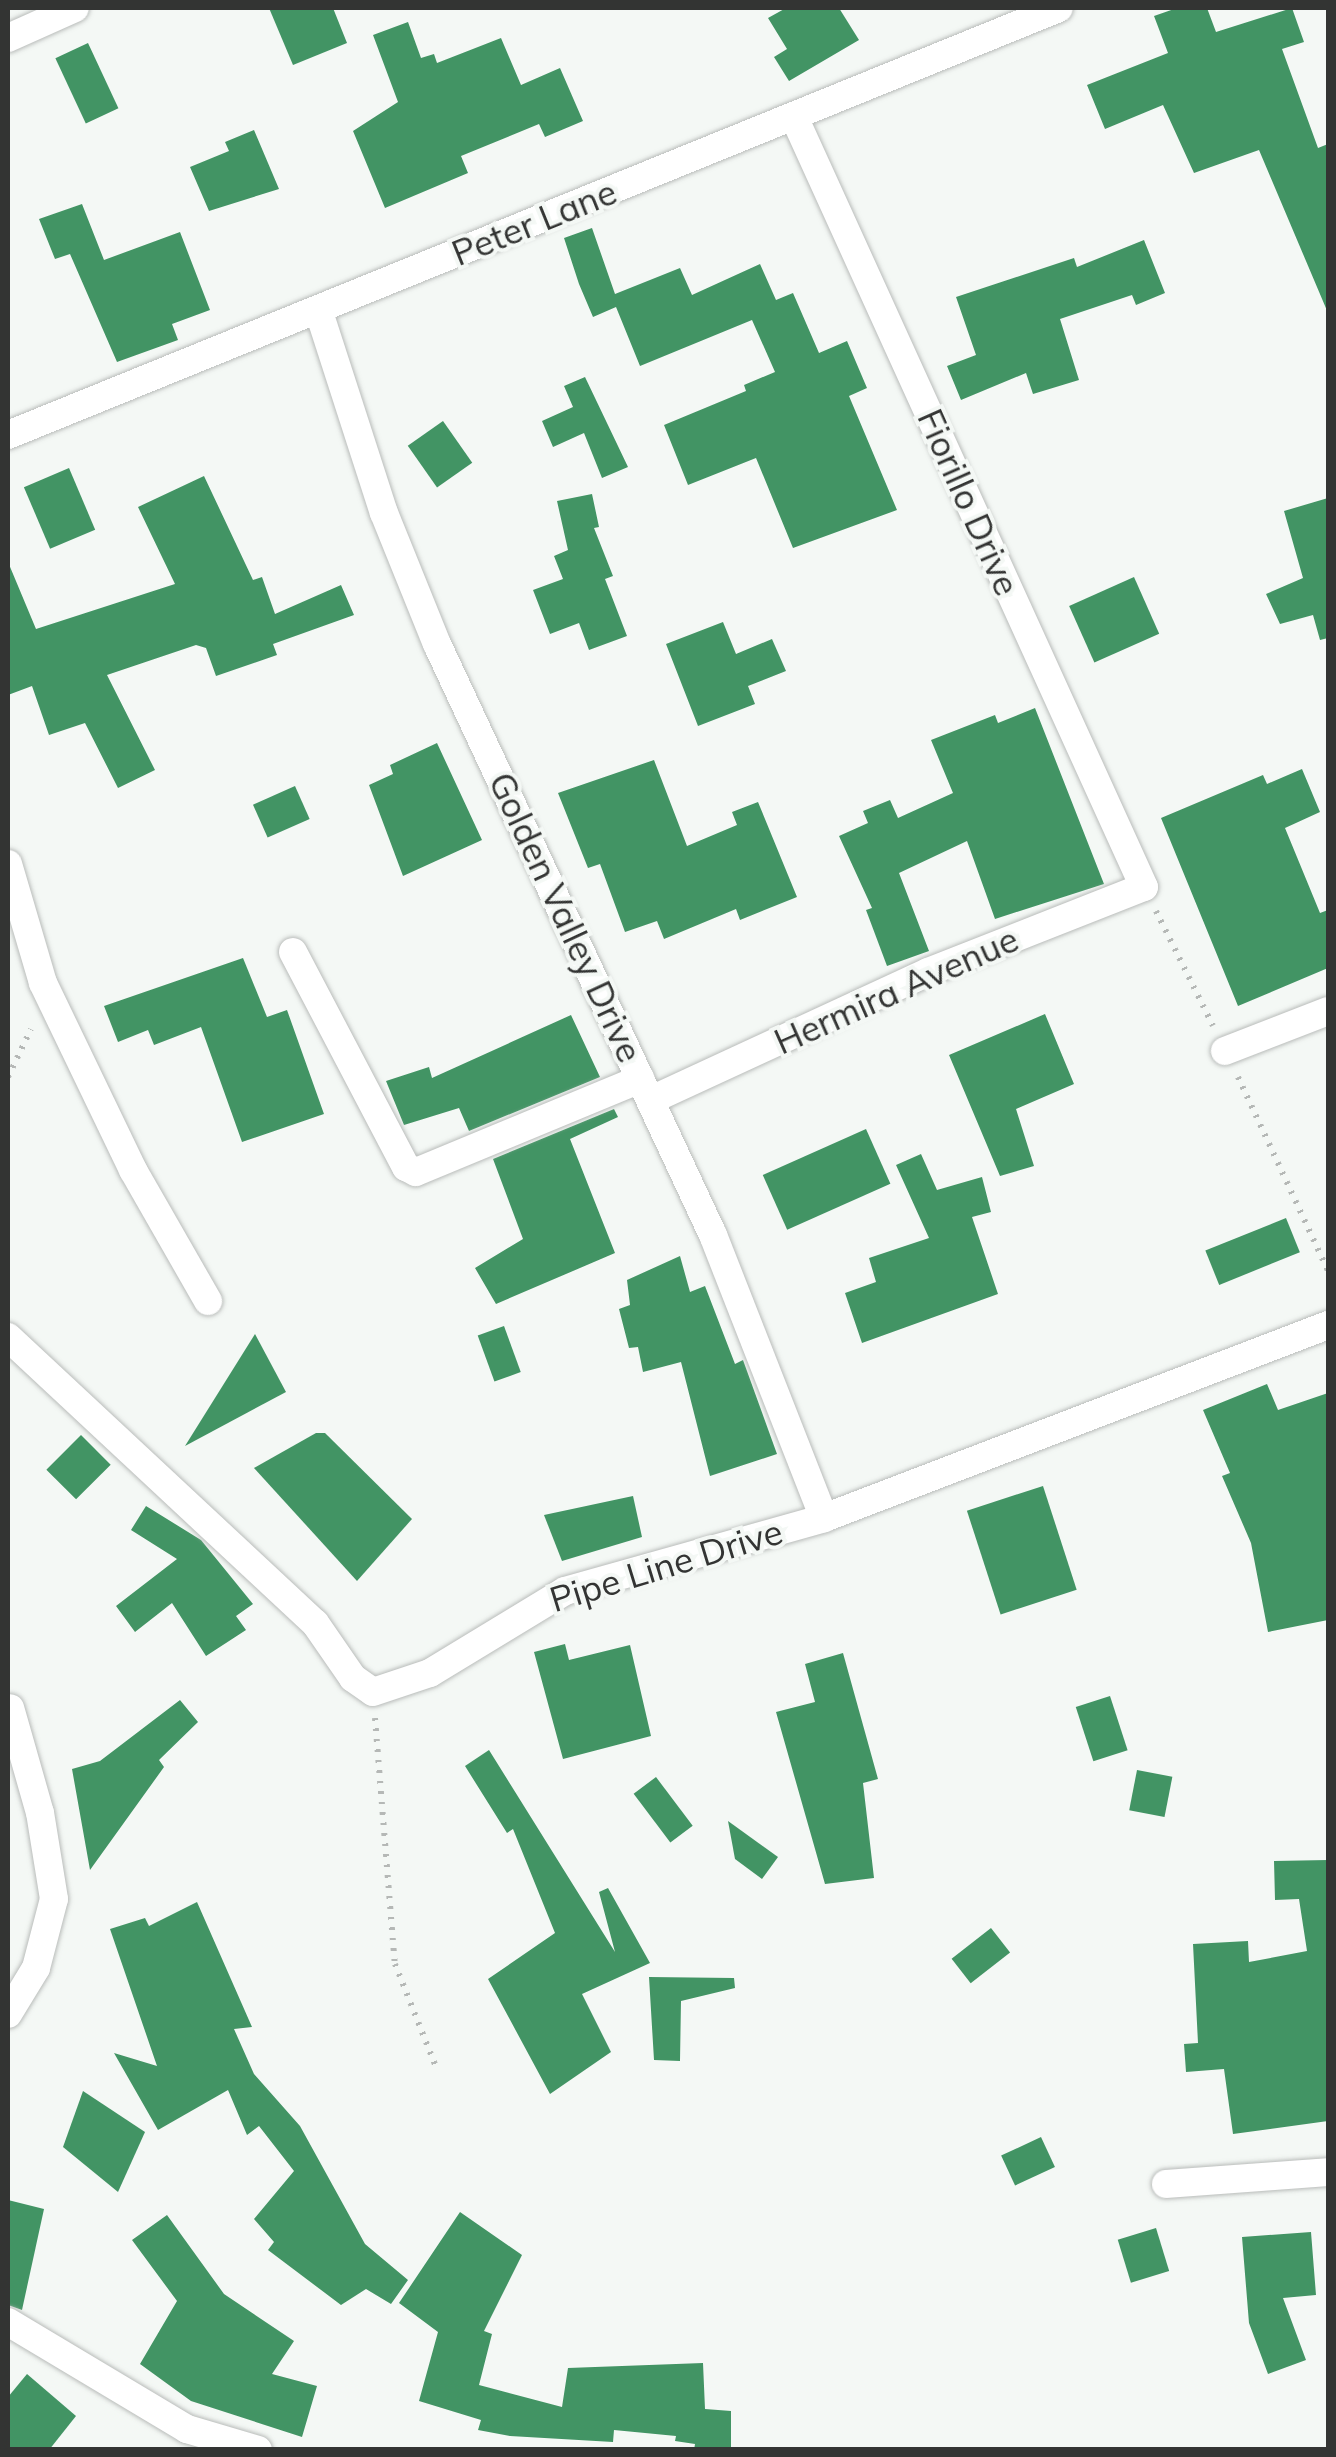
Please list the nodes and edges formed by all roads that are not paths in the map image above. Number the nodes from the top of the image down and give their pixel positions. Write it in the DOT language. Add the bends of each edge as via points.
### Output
graph roads {
  1 [pos="75,8"];
  2 [pos="1059,8"];
  3 [pos="8,38"];
  4 [pos="794,117"];
  5 [pos="320,312"];
  6 [pos="8,435"];
  7 [pos="8,864"];
  8 [pos="1144,886"];
  9 [pos="293,952"];
  10 [pos="1328,1011"];
  11 [pos="1225,1051"];
  12 [pos="646,1090"];
  13 [pos="208,1301"];
  14 [pos="1328,1325"];
  15 [pos="8,1337"];
  16 [pos="824,1518"];
  17 [pos="10,1708"];
  18 [pos="8,2014"];
  19 [pos="1328,2172"];
  20 [pos="1166,2184"];
  21 [pos="8,2322"];
  22 [pos="258,2450"];
  1 -- 3 [label="street"];
  2 -- 4 [label="street, Peter Lane"];
  4 -- 5 [label="street, Peter Lane"];
  4 -- 8 [label="street, Fiorillo Drive"];
  5 -- 6 [label="street, Peter Lane"];
  5 -- 12 [label="street, Golden Valley Drive" via="384,512 437,644"];
  7 -- 13 [label="street" via="43,983 134,1170"];
  8 -- 12 [label="street, Hermira Avenue"];
  9 -- 12 [label="street, Hermira Avenue" via="406,1167 416,1172"];
  10 -- 11 [label="street"];
  12 -- 16 [label="street, Golden Valley Drive" via="713,1235"];
  14 -- 16 [label="street, Pipe Line Drive"];
  15 -- 16 [label="street, Pipe Line Drive" via="315,1622 353,1678 373,1692 430,1673 565,1591"];
  17 -- 18 [label="street" via="40,1813 54,1899 36,1968"];
  19 -- 20 [label="street"];
  21 -- 22 [label="street" via="187,2429"];
}
